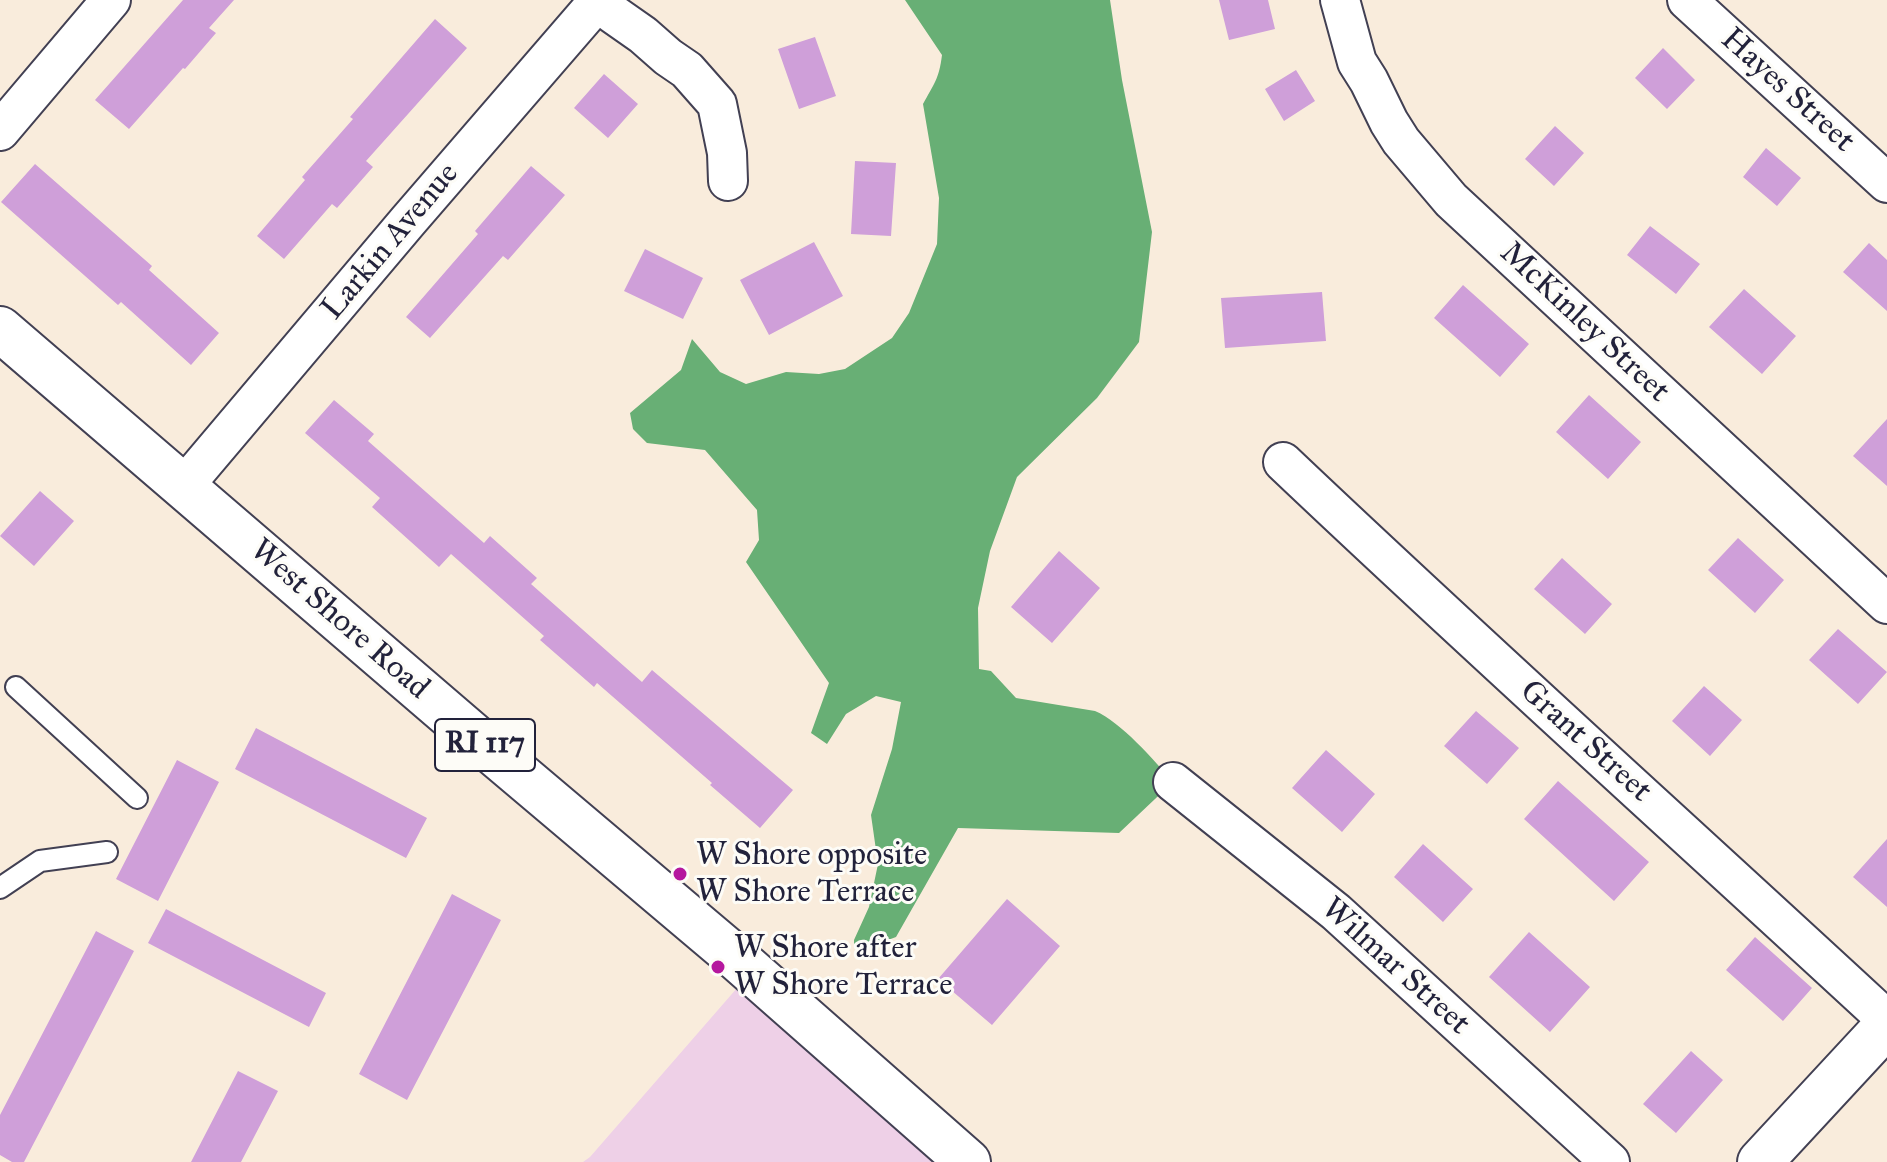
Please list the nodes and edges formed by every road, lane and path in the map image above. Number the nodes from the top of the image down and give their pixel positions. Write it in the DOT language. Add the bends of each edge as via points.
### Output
graph roads {
  1 [pos="111,0"];
  2 [pos="599,0"];
  3 [pos="1340,0"];
  4 [pos="1687,0"];
  5 [pos="0,131"];
  6 [pos="728,181"];
  7 [pos="1887,183"];
  8 [pos="0,329"];
  9 [pos="1283,462"];
  10 [pos="184,486"];
  11 [pos="1887,604"];
  12 [pos="16,687"];
  13 [pos="1173,782"];
  14 [pos="137,798"];
  15 [pos="107,852"];
  16 [pos="0,888"];
  17 [pos="1887,1023"];
  18 [pos="968,1162"];
  19 [pos="1610,1162"];
  20 [pos="1760,1162"];
  1 -- 5 [label="street"];
  2 -- 6 [label="street" via="687,70 717,104"];
  2 -- 10 [label="street, Larkin Avenue"];
  3 -- 11 [label="street, McKinley Street" via="1357,62 1389,122 1451,200"];
  4 -- 7 [label="street, Hayes Street"];
  8 -- 10 [label="main road, West Shore Road / RI 117"];
  9 -- 17 [label="street, Grant Street"];
  10 -- 18 [label="main road, West Shore Road / RI 117"];
  12 -- 14 [label="lane"];
  13 -- 19 [label="street, Wilmar Street" via="1336,912"];
  15 -- 16 [label="lane" via="40,861"];
  17 -- 20 [label="main road"];
}
